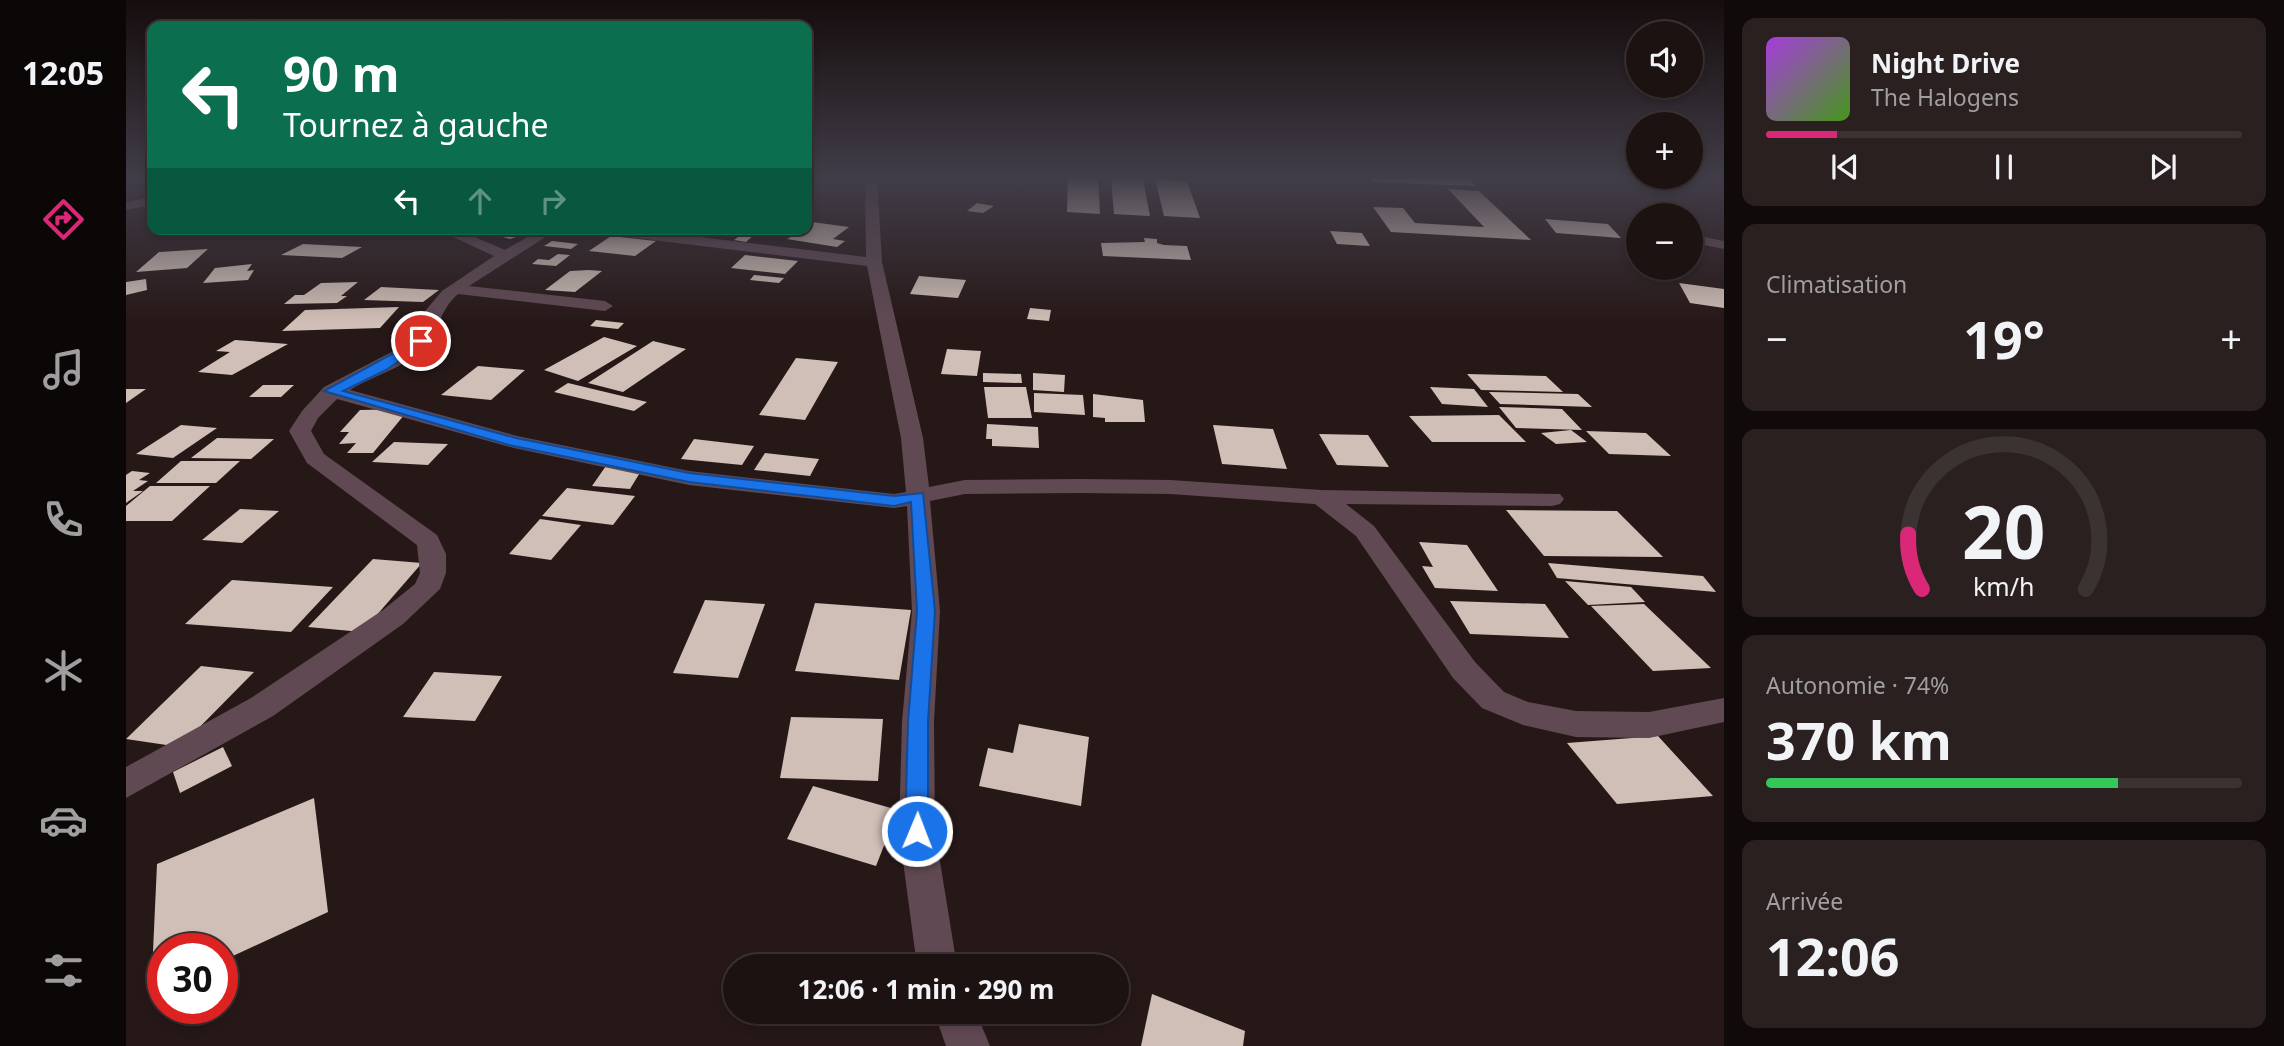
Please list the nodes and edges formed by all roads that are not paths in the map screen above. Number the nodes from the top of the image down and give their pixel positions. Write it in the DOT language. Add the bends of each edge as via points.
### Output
graph roads {
  1 [pos="873,226"];
  2 [pos="457,235"];
  3 [pos="541,235"];
  4 [pos="646,235"];
  5 [pos="1703,241"];
  6 [pos="1724,245"];
  7 [pos="507,256"];
  8 [pos="874,262"];
  9 [pos="455,289"];
  10 [pos="605,306"];
  11 [pos="331,391"];
  12 [pos="918,496"];
  13 [pos="1321,497"];
  14 [pos="1552,499"];
  15 [pos="1724,710"];
  16 [pos="126,784"];
  17 [pos="935,954"];
  18 [pos="960,1024"];
  19 [pos="968,1046"];
  1 -- 8 [label="street"];
  2 -- 7 [label="street"];
  3 -- 7 [label="street"];
  4 -- 8 [label="street"];
  5 -- 6 [label="street"];
  7 -- 9 [label="street"];
  8 -- 12 [label="street" via="912,438"];
  9 -- 10 [label="street"];
  9 -- 11 [label="street" via="438,305 415,347"];
  11 -- 12 [label="street" via="514,442 689,478 894,501"];
  11 -- 16 [label="street" via="309,412 300,431 315,457 428,541 433,573 427,589 262,707"];
  12 -- 13 [label="street" via="965,487 1079,486"];
  12 -- 17 [label="street" via="926,611 917,831"];
  13 -- 14 [label="street"];
  13 -- 15 [label="street" via="1365,531 1464,670 1493,700 1523,713 1576,724 1648,725"];
  18 -- 19 [label="street"];
}
